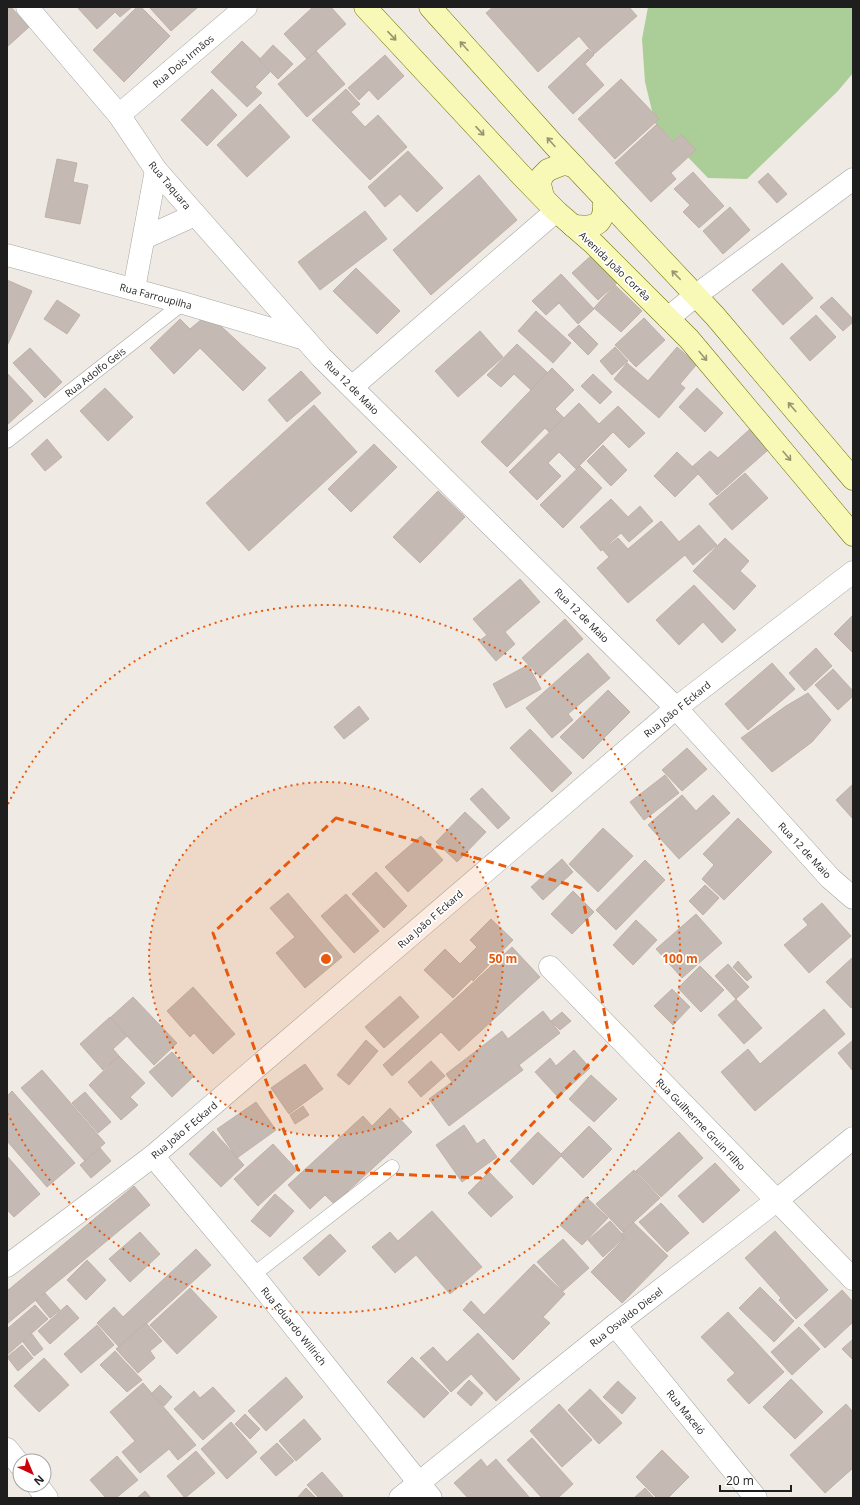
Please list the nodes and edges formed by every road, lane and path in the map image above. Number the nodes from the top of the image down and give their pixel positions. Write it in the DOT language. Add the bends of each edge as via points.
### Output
graph roads {
  1 [pos="27,7"];
  2 [pos="246,7"];
  3 [pos="365,7"];
  4 [pos="430,7"];
  5 [pos="119,115"];
  6 [pos="574,166"];
  7 [pos="156,170"];
  8 [pos="853,179"];
  9 [pos="604,199"];
  10 [pos="550,204"];
  11 [pos="195,215"];
  12 [pos="574,226"];
  13 [pos="144,238"];
  14 [pos="7,255"];
  15 [pos="134,289"];
  16 [pos="695,296"];
  17 [pos="183,303"];
  18 [pos="668,318"];
  19 [pos="305,339"];
  20 [pos="352,388"];
  21 [pos="7,441"];
  22 [pos="853,480"];
  23 [pos="853,535"];
  24 [pos="853,572"];
  25 [pos="676,708"];
  26 [pos="853,898"];
  27 [pos="550,967"];
  28 [pos="853,1138"];
  29 [pos="153,1156"];
  30 [pos="392,1167"];
  31 [pos="776,1201"];
  32 [pos="7,1266"];
  33 [pos="253,1275"];
  34 [pos="853,1279"];
  35 [pos="615,1326"];
  36 [pos="425,1490"];
  37 [pos="400,1498"];
  38 [pos="756,1498"];
  1 -- 5 [label="street, Rua Taquara"];
  2 -- 5 [label="street, Rua Dois Irmãos"];
  3 -- 10 [label="main road, Avenida João Corrêa, one-way"];
  6 -- 4 [label="main road, one-way"];
  5 -- 7 [label="street, Rua Taquara"];
  6 -- 9 [label="main road"];
  6 -- 10 [label="main road" via="563,164 548,170 542,176 540,184"];
  7 -- 11 [label="street, Rua Taquara"];
  7 -- 13 [label="street"];
  8 -- 16 [label="street"];
  9 -- 12 [label="main road" via="602,219 589,227"];
  16 -- 9 [label="main road, one-way"];
  10 -- 12 [label="main road, Avenida João Corrêa"];
  10 -- 20 [label="street"];
  11 -- 13 [label="street"];
  11 -- 19 [label="street, Rua Taquara"];
  12 -- 18 [label="main road, Avenida João Corrêa"];
  13 -- 15 [label="street"];
  14 -- 15 [label="street, Rua Farroupilha"];
  15 -- 17 [label="street, Rua Farroupilha"];
  16 -- 18 [label="street"];
  22 -- 16 [label="main road, one-way" via="715,316"];
  17 -- 19 [label="street, Rua Farroupilha"];
  17 -- 21 [label="lane, Rua Adolfo Geis"];
  18 -- 23 [label="main road, Avenida João Corrêa, one-way" via="689,339"];
  19 -- 20 [label="street, Rua 12 de Maio"];
  20 -- 25 [label="street, Rua 12 de Maio"];
  24 -- 25 [label="street, Rua João F Eckard"];
  25 -- 26 [label="street, Rua 12 de Maio" via="830,878"];
  25 -- 29 [label="street, Rua João F Eckard"];
  27 -- 31 [label="street, Rua Guilherme Gruin Filho"];
  28 -- 31 [label="street, Rua Osvaldo Diesel"];
  29 -- 32 [label="street, Rua João F Eckard"];
  29 -- 33 [label="street, Rua Eduardo Willrich"];
  30 -- 33 [label="lane"];
  31 -- 34 [label="street, Rua Guilherme Gruin Filho"];
  31 -- 35 [label="street, Rua Osvaldo Diesel"];
  33 -- 36 [label="street, Rua Eduardo Willrich"];
  35 -- 36 [label="street, Rua Osvaldo Diesel"];
  35 -- 38 [label="street, Rua Maceió"];
  36 -- 37 [label="street, Rua Osvaldo Diesel"];
}
